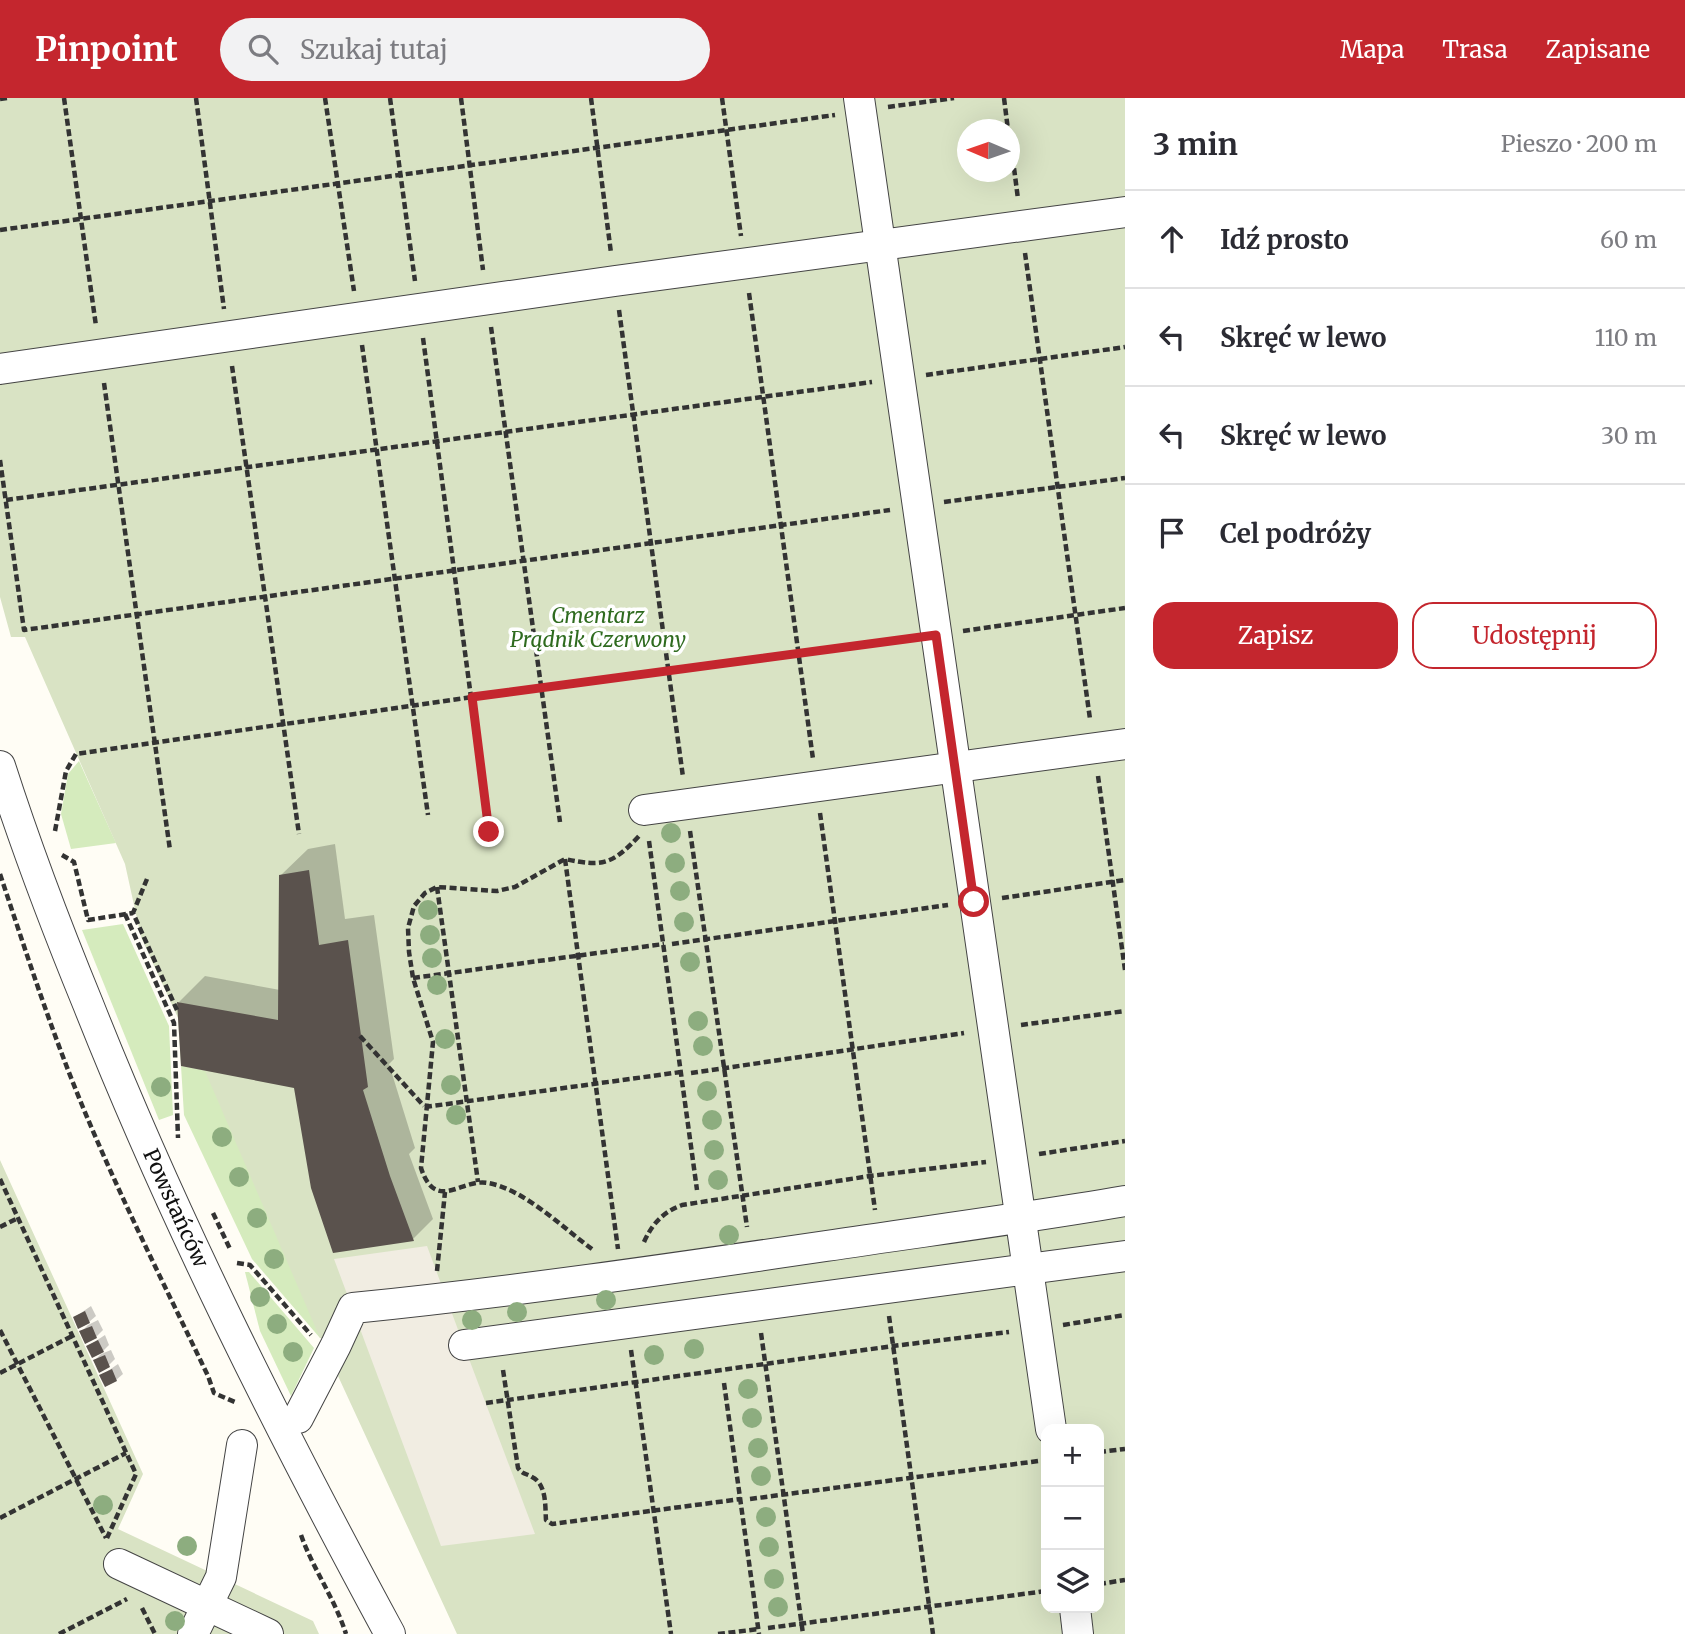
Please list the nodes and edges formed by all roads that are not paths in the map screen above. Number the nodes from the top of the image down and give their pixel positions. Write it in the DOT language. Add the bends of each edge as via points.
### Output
graph roads {
  1 [pos="860,105"];
  2 [pos="1125,212"];
  3 [pos="880,244"];
  4 [pos="0,369"];
  5 [pos="1125,744"];
  6 [pos="0,766"];
  7 [pos="954,768"];
  8 [pos="644,810"];
  9 [pos="8,814"];
  10 [pos="1125,1201"];
  11 [pos="1019,1219"];
  12 [pos="1125,1256"];
  13 [pos="1026,1270"];
  14 [pos="464,1345"];
  15 [pos="298,1418"];
  16 [pos="1050,1424"];
  17 [pos="242,1446"];
  18 [pos="113,1551"];
  19 [pos="207,1605"];
  20 [pos="1076,1613"];
  21 [pos="193,1634"];
  22 [pos="268,1634"];
  23 [pos="390,1634"];
  24 [pos="1079,1634"];
  1 -- 3 [label="street"];
  2 -- 3 [label="street"];
  3 -- 4 [label="street"];
  3 -- 7 [label="street"];
  5 -- 7 [label="street"];
  6 -- 9 [label="street, Powstańców"];
  7 -- 8 [label="street"];
  7 -- 11 [label="street"];
  9 -- 23 [label="street, Powstańców" via="133,1118 245,1356"];
  10 -- 11 [label="street"];
  11 -- 13 [label="street"];
  11 -- 15 [label="street" via="353,1308"];
  12 -- 13 [label="street"];
  13 -- 14 [label="street"];
  13 -- 16 [label="street"];
  17 -- 19 [label="street" via="221,1577"];
  18 -- 19 [label="street" via="148,1589"];
  19 -- 21 [label="street"];
  19 -- 22 [label="street"];
  20 -- 24 [label="street"];
}
